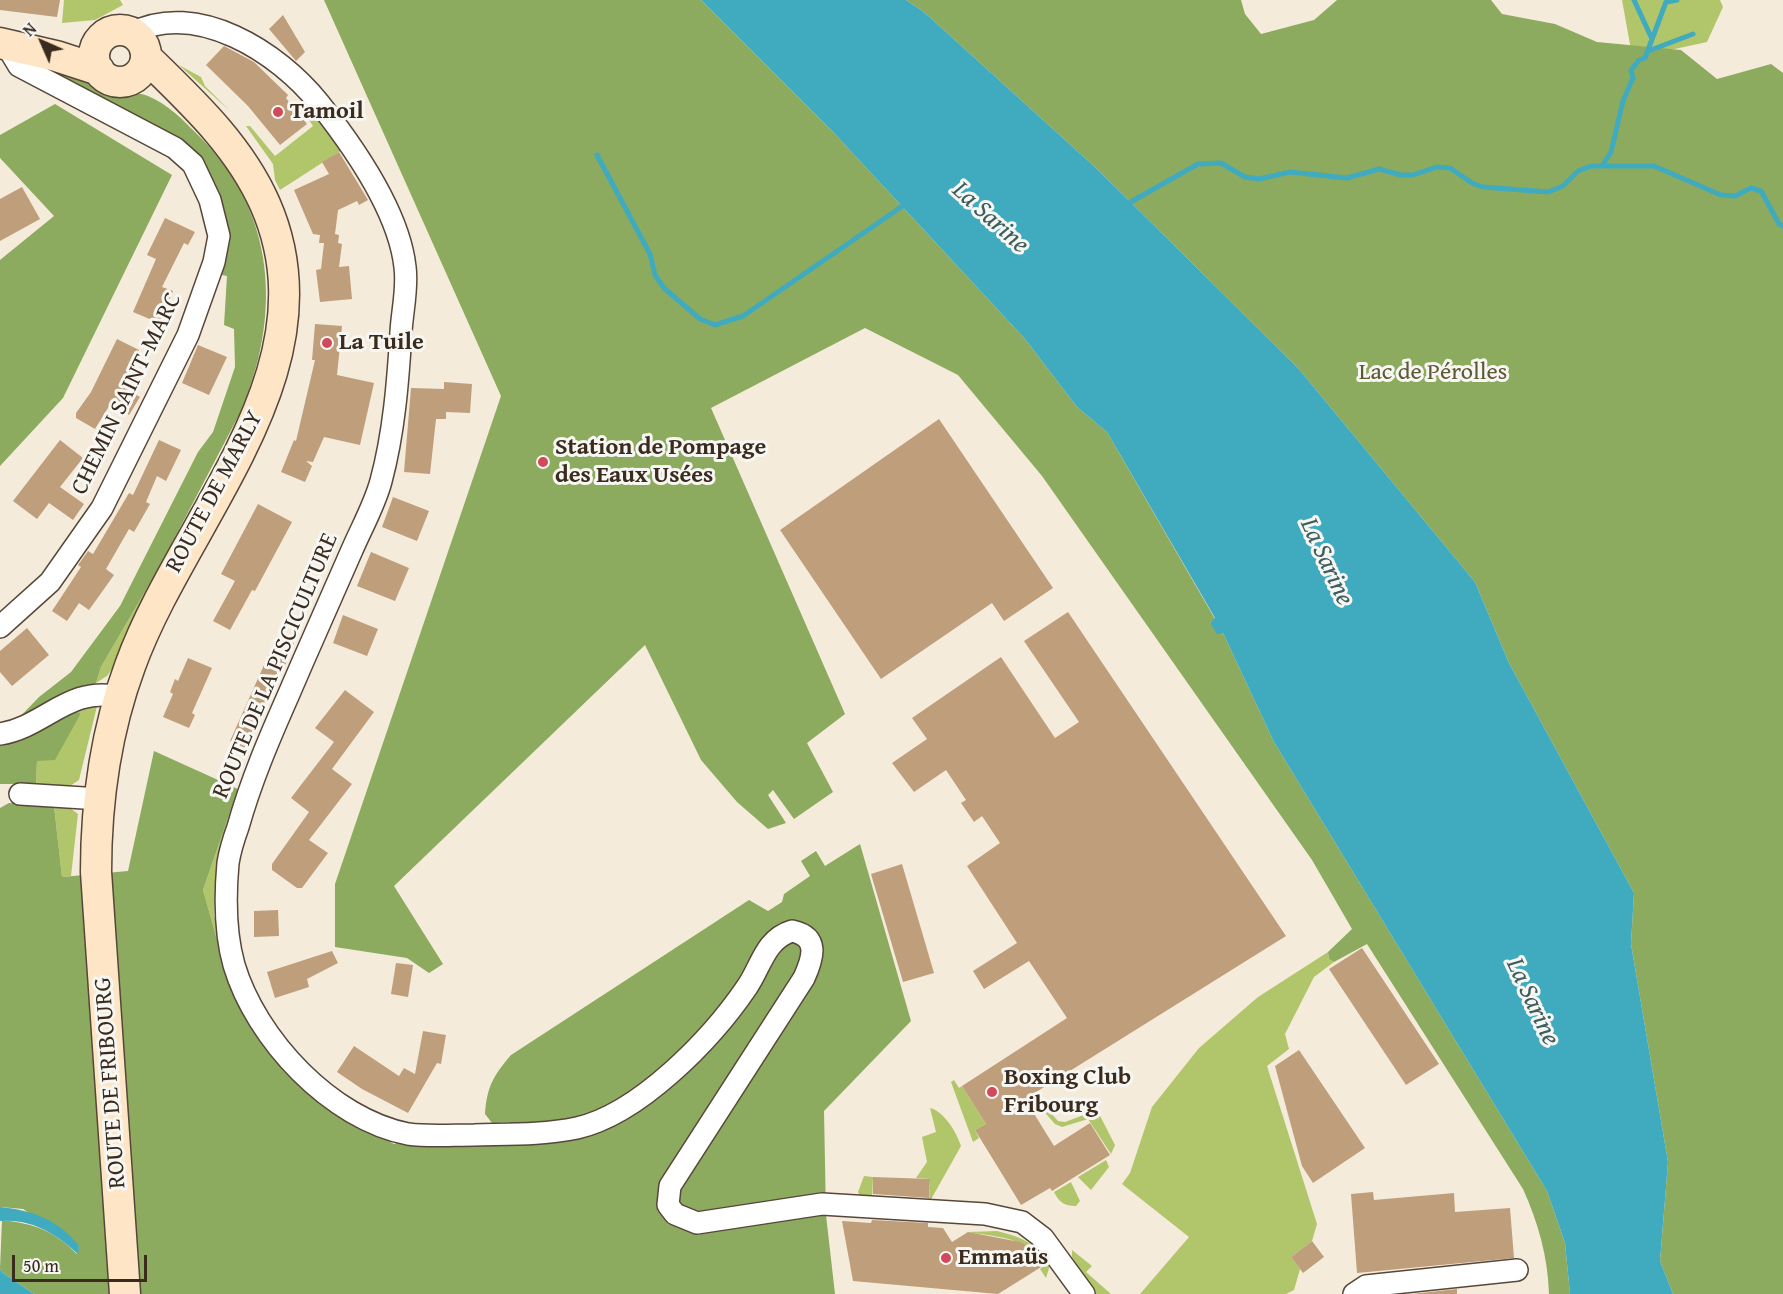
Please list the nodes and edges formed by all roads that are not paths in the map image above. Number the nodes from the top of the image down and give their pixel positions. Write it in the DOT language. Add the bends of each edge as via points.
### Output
graph roads {
  1 [pos="102,38"];
  2 [pos="2,43"];
  3 [pos="136,57"];
  4 [pos="99,70"];
  5 [pos="0,627"];
  6 [pos="120,697"];
  7 [pos="0,734"];
  8 [pos="20,794"];
  9 [pos="100,799"];
  10 [pos="96,872"];
  11 [pos="1517,1270"];
  12 [pos="125,1294"];
  13 [pos="1084,1294"];
  14 [pos="1354,1294"];
  1 -- 2 [label="main road"];
  1 -- 3 [label="main road" via="119,30"];
  1 -- 4 [label="main road" via="95,50"];
  2 -- 4 [label="main road, ROUTE DE MARLY"];
  2 -- 5 [label="street, CHEMIN SAINT-MARC" via="19,66 181,153 193,164 210,200 219,236 188,335 102,508 50,582"];
  3 -- 4 [label="main road, ROUTE DE MARLY" via="116,82"];
  3 -- 6 [label="main road, ROUTE DE MARLY" via="170,96 210,123 242,161 275,231 284,283 280,343 255,422 163,592"];
  3 -- 13 [label="street, ROUTE DE LA PISCICULTURE" via="150,20 167,15 189,14 230,23 264,45 343,133 389,214 406,269 398,378 381,485 252,777 228,859 226,916 233,961 247,1000 276,1045 302,1074 342,1106 379,1125 411,1134 537,1133 575,1128 607,1119 659,1082 715,1027 748,985 774,940 792,931 802,933 812,948 812,961 670,1186 668,1205 675,1214 697,1224 822,1204 986,1214 1022,1222 1042,1238"];
  6 -- 7 [label="street" via="94,693"];
  6 -- 9 [label="main road, ROUTE DE MARLY"];
  8 -- 9 [label="street"];
  9 -- 10 [label="main road, ROUTE DE MARLY"];
  10 -- 12 [label="main road, ROUTE DE FRIBOURG"];
  11 -- 14 [label="street" via="1366,1286"];
}
